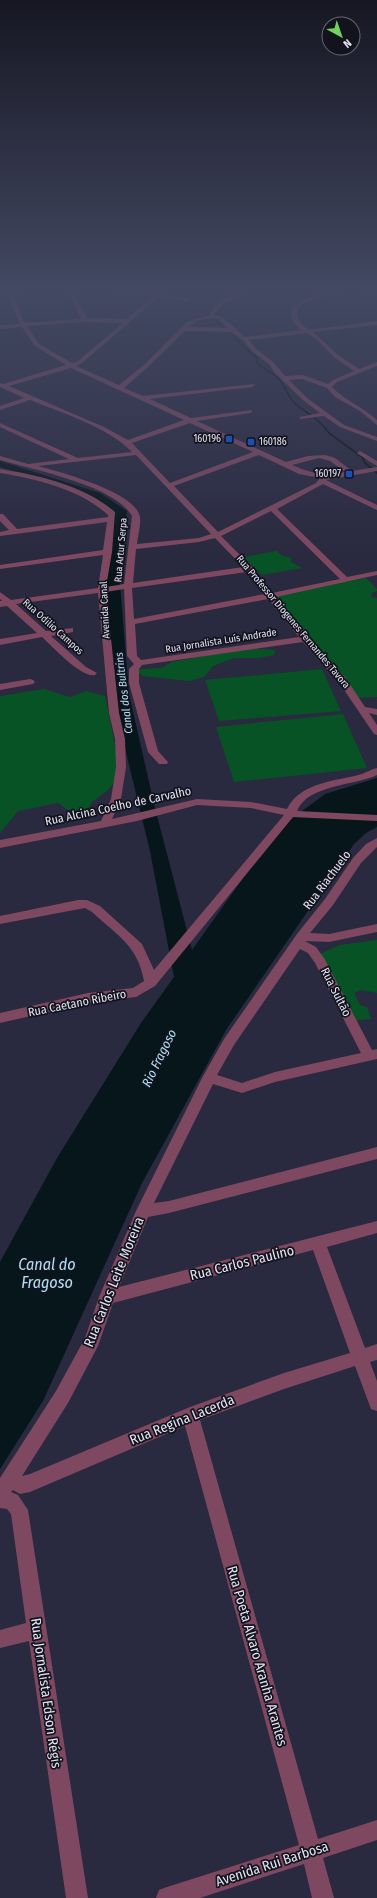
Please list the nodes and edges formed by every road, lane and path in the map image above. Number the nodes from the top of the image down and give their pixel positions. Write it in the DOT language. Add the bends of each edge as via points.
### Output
graph roads {
  1 [pos="284,378"];
  2 [pos="27,379"];
  3 [pos="99,379"];
  4 [pos="130,379"];
  5 [pos="307,379"];
  6 [pos="341,379"];
  7 [pos="252,385"];
  8 [pos="1,386"];
  9 [pos="329,387"];
  10 [pos="120,388"];
  11 [pos="30,398"];
  12 [pos="143,398"];
  13 [pos="0,408"];
  14 [pos="250,411"];
  15 [pos="324,414"];
  16 [pos="302,418"];
  17 [pos="191,420"];
  18 [pos="375,420"];
  19 [pos="0,425"];
  20 [pos="377,439"];
  21 [pos="127,442"];
  22 [pos="260,452"];
  23 [pos="360,452"];
  24 [pos="139,453"];
  25 [pos="0,458"];
  26 [pos="78,460"];
  27 [pos="287,464"];
  28 [pos="377,464"];
  29 [pos="24,465"];
  30 [pos="377,469"];
  31 [pos="0,471"];
  32 [pos="351,473"];
  33 [pos="323,479"];
  34 [pos="170,485"];
  35 [pos="272,508"];
  36 [pos="377,508"];
  37 [pos="0,516"];
  38 [pos="111,519"];
  39 [pos="15,532"];
  40 [pos="0,534"];
  41 [pos="217,535"];
  42 [pos="132,547"];
  43 [pos="108,552"];
  44 [pos="0,567"];
  45 [pos="249,569"];
  46 [pos="377,573"];
  47 [pos="346,580"];
  48 [pos="125,587"];
  49 [pos="104,589"];
  50 [pos="0,594"];
  51 [pos="270,596"];
  52 [pos="4,603"];
  53 [pos="130,622"];
  54 [pos="70,630"];
  55 [pos="45,635"];
  56 [pos="305,639"];
  57 [pos="0,642"];
  58 [pos="139,663"];
  59 [pos="92,673"];
  60 [pos="30,682"];
  61 [pos="0,687"];
  62 [pos="363,709"];
  63 [pos="377,712"];
  64 [pos="377,732"];
  65 [pos="163,762"];
  66 [pos="375,774"];
  67 [pos="293,814"];
  68 [pos="377,818"];
  69 [pos="105,824"];
  70 [pos="377,842"];
  71 [pos="0,844"];
  72 [pos="0,920"];
  73 [pos="377,928"];
  74 [pos="299,940"];
  75 [pos="151,983"];
  76 [pos="0,1018"];
  77 [pos="373,1055"];
  78 [pos="209,1078"];
  79 [pos="377,1153"];
  80 [pos="143,1211"];
  81 [pos="377,1227"];
  82 [pos="318,1243"];
  83 [pos="108,1297"];
  84 [pos="377,1352"];
  85 [pos="360,1357"];
  86 [pos="377,1403"];
  87 [pos="190,1415"];
  88 [pos="10,1478"];
  89 [pos="0,1494"];
  90 [pos="0,1499"];
  91 [pos="36,1630"];
  92 [pos="0,1639"];
  93 [pos="377,1830"];
  94 [pos="311,1851"];
  95 [pos="76,1898"];
  96 [pos="167,1898"];
  97 [pos="323,1898"];
  1 -- 15 [label="street"];
  2 -- 8 [label="street"];
  3 -- 10 [label="street"];
  4 -- 10 [label="street"];
  5 -- 9 [label="street"];
  6 -- 9 [label="street"];
  7 -- 12 [label="street"];
  8 -- 11 [label="street, Rua Professor Diogenes Fernandes Tavora"];
  9 -- 18 [label="street" via="337,396"];
  10 -- 12 [label="street"];
  11 -- 13 [label="street"];
  11 -- 21 [label="street, Rua Professor Diogenes Fernandes Tavora" via="102,428"];
  12 -- 17 [label="street"];
  14 -- 17 [label="street"];
  15 -- 16 [label="street"];
  15 -- 20 [label="street" via="342,426"];
  17 -- 21 [label="street"];
  17 -- 22 [label="street"];
  19 -- 26 [label="street"];
  21 -- 24 [label="street, Rua Professor Diogenes Fernandes Tavora"];
  22 -- 27 [label="street"];
  22 -- 34 [label="street"];
  23 -- 28 [label="street"];
  24 -- 26 [label="street"];
  24 -- 34 [label="street, Rua Professor Diogenes Fernandes Tavora"];
  25 -- 29 [label="street, Rua Artur Serpa"];
  26 -- 29 [label="street"];
  27 -- 32 [label="street" via="303,459 325,457 331,458"];
  27 -- 33 [label="street"];
  29 -- 42 [label="street, Rua Artur Serpa" via="100,488 126,502 136,514"];
  30 -- 32 [label="street"];
  31 -- 38 [label="street" via="90,498 111,512"];
  32 -- 33 [label="street"];
  33 -- 35 [label="street" via="313,488"];
  33 -- 36 [label="street"];
  34 -- 41 [label="street, Rua Professor Diogenes Fernandes Tavora"];
  35 -- 41 [label="street"];
  35 -- 47 [label="street"];
  37 -- 39 [label="street"];
  38 -- 39 [label="street"];
  38 -- 43 [label="street, Avenida Canal"];
  39 -- 40 [label="street"];
  41 -- 42 [label="street" via="199,540"];
  41 -- 45 [label="street, Rua Professor Diogenes Fernandes Tavora"];
  42 -- 48 [label="street, Rua Artur Serpa"];
  43 -- 44 [label="street"];
  43 -- 49 [label="street, Avenida Canal"];
  45 -- 48 [label="street"];
  45 -- 51 [label="street, Rua Professor Diogenes Fernandes Tavora"];
  46 -- 47 [label="street"];
  47 -- 51 [label="street"];
  48 -- 49 [label="street"];
  48 -- 53 [label="street, Rua Artur Serpa"];
  49 -- 52 [label="street"];
  49 -- 69 [label="street, Avenida Canal" via="112,701 121,753 119,790"];
  50 -- 52 [label="street, Rua Odílio Campos"];
  51 -- 53 [label="street"];
  51 -- 56 [label="street, Rua Professor Diogenes Fernandes Tavora"];
  52 -- 55 [label="street, Rua Odílio Campos"];
  53 -- 58 [label="street, Rua Artur Serpa" via="132,656"];
  54 -- 55 [label="street"];
  55 -- 57 [label="street"];
  55 -- 59 [label="street, Rua Odílio Campos" via="83,669"];
  56 -- 58 [label="street, Rua Jornalista Luís Andrade"];
  56 -- 62 [label="street, Rua Professor Diogenes Fernandes Tavora" via="342,679"];
  58 -- 65 [label="street" via="134,669 134,683 154,752"];
  60 -- 61 [label="street"];
  62 -- 63 [label="street"];
  62 -- 64 [label="street, Rua Professor Diogenes Fernandes Tavora"];
  66 -- 67 [label="street" via="346,780 312,792 291,808"];
  67 -- 68 [label="street, Rua Alcina Coelho de Carvalho"];
  67 -- 69 [label="street, Rua Alcina Coelho de Carvalho" via="251,805 197,802"];
  67 -- 75 [label="street"];
  69 -- 71 [label="street, Rua Alcina Coelho de Carvalho"];
  70 -- 74 [label="street, Rua Riachuelo" via="366,851"];
  72 -- 75 [label="street" via="78,904 91,906 138,947"];
  73 -- 74 [label="street" via="330,938"];
  74 -- 77 [label="street, Rua Sultão" via="312,950 320,961"];
  74 -- 78 [label="street, Rua Riachuelo" via="229,1042"];
  75 -- 76 [label="street, Rua Caetano Ribeiro" via="136,992 88,998"];
  77 -- 78 [label="street" via="275,1077 242,1088"];
  78 -- 80 [label="street, Rua Riachuelo"];
  79 -- 80 [label="street, Rua Carlos Leite Moreira" via="169,1208"];
  80 -- 83 [label="street, Rua Carlos Leite Moreira"];
  81 -- 82 [label="street, Rua Carlos Paulino"];
  82 -- 83 [label="street, Rua Carlos Paulino"];
  82 -- 85 [label="street"];
  83 -- 88 [label="street, Rua Carlos Leite Moreira" via="89,1348 62,1397"];
  84 -- 85 [label="street, Rua Regina Lacerda"];
  85 -- 86 [label="street"];
  85 -- 87 [label="street, Rua Regina Lacerda"];
  87 -- 88 [label="street, Rua Regina Lacerda" via="30,1483 20,1485"];
  87 -- 94 [label="street, Rua Poeta Alvaro Aranha Arantes"];
  88 -- 89 [label="street"];
  90 -- 91 [label="street, Rua Jornalista Edson Régis" via="12,1501 19,1510"];
  91 -- 92 [label="street"];
  91 -- 95 [label="street, Rua Jornalista Edson Régis"];
  93 -- 94 [label="street, Avenida Rui Barbosa"];
  94 -- 96 [label="street, Avenida Rui Barbosa"];
  94 -- 97 [label="street, Rua Poeta Alvaro Aranha Arantes"];
}
